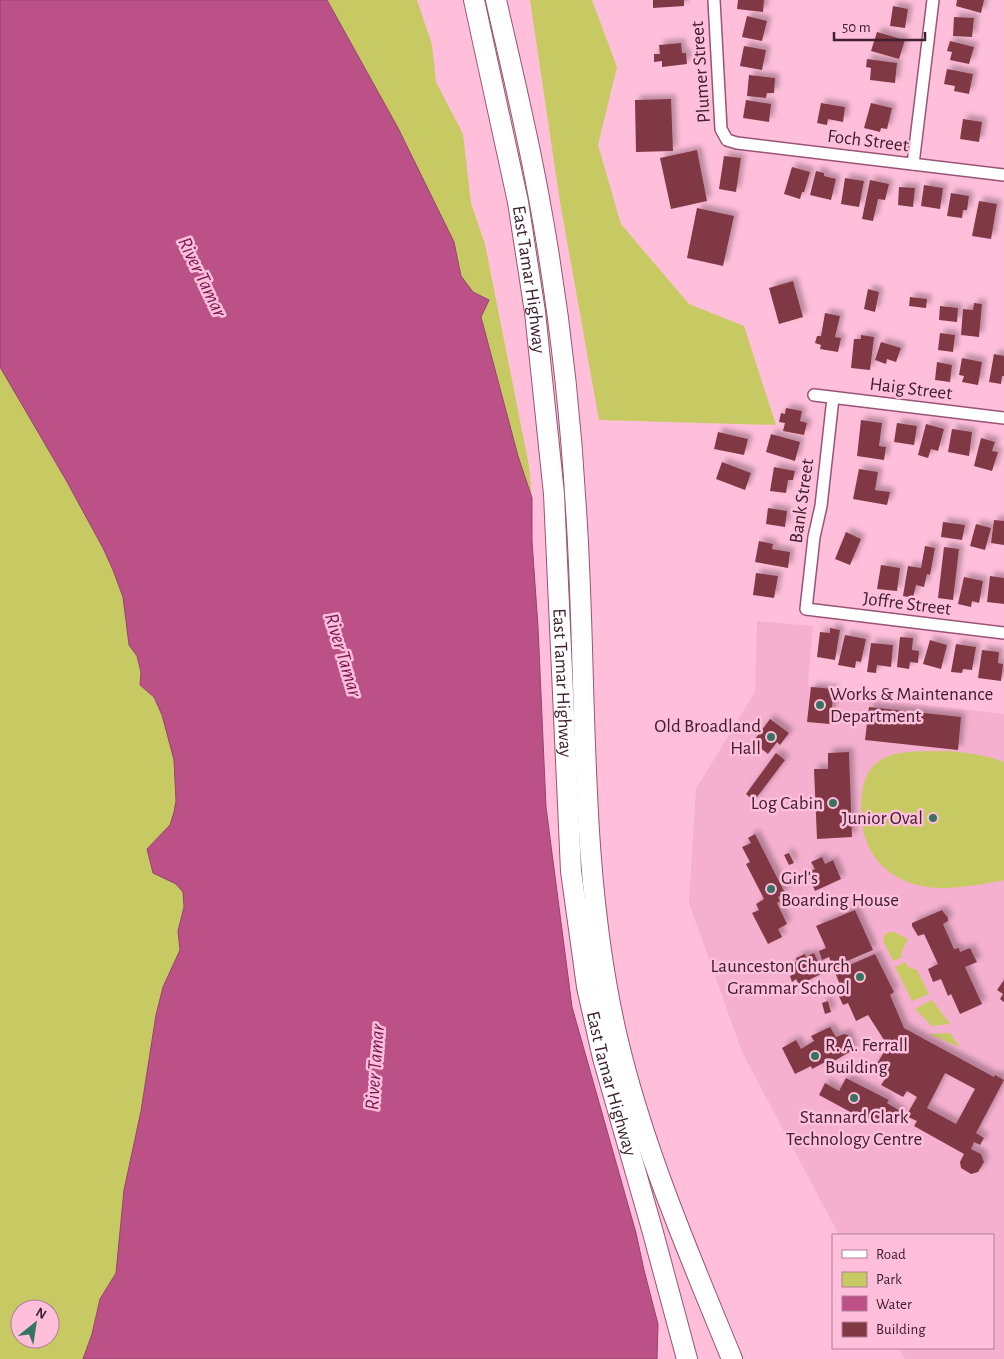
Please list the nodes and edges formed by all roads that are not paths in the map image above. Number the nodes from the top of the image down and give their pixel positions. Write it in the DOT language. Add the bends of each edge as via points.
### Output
graph roads {
  1 [pos="474,0"];
  2 [pos="496,0"];
  3 [pos="714,0"];
  4 [pos="933,0"];
  5 [pos="727,140"];
  6 [pos="913,164"];
  7 [pos="1004,175"];
  8 [pos="814,395"];
  9 [pos="834,398"];
  10 [pos="1004,418"];
  11 [pos="806,610"];
  12 [pos="1004,633"];
  13 [pos="687,1359"];
  14 [pos="732,1359"];
  1 -- 13 [label="highway, East Tamar Highway" via="518,202 535,312 554,494 571,871 587,987 603,1058"];
  2 -- 14 [label="highway, East Tamar Highway" via="539,197 570,420 580,573 591,862 594,908 603,962 617,1038 647,1139 678,1229"];
  3 -- 5 [label="street, Plumer Street" via="721,129"];
  4 -- 6 [label="street"];
  5 -- 6 [label="street, Foch Street"];
  6 -- 7 [label="street, Foch Street"];
  8 -- 9 [label="street, Haig Street"];
  9 -- 10 [label="street, Haig Street"];
  9 -- 11 [label="street, Bank Street"];
  11 -- 12 [label="street, Joffre Street"];
}
